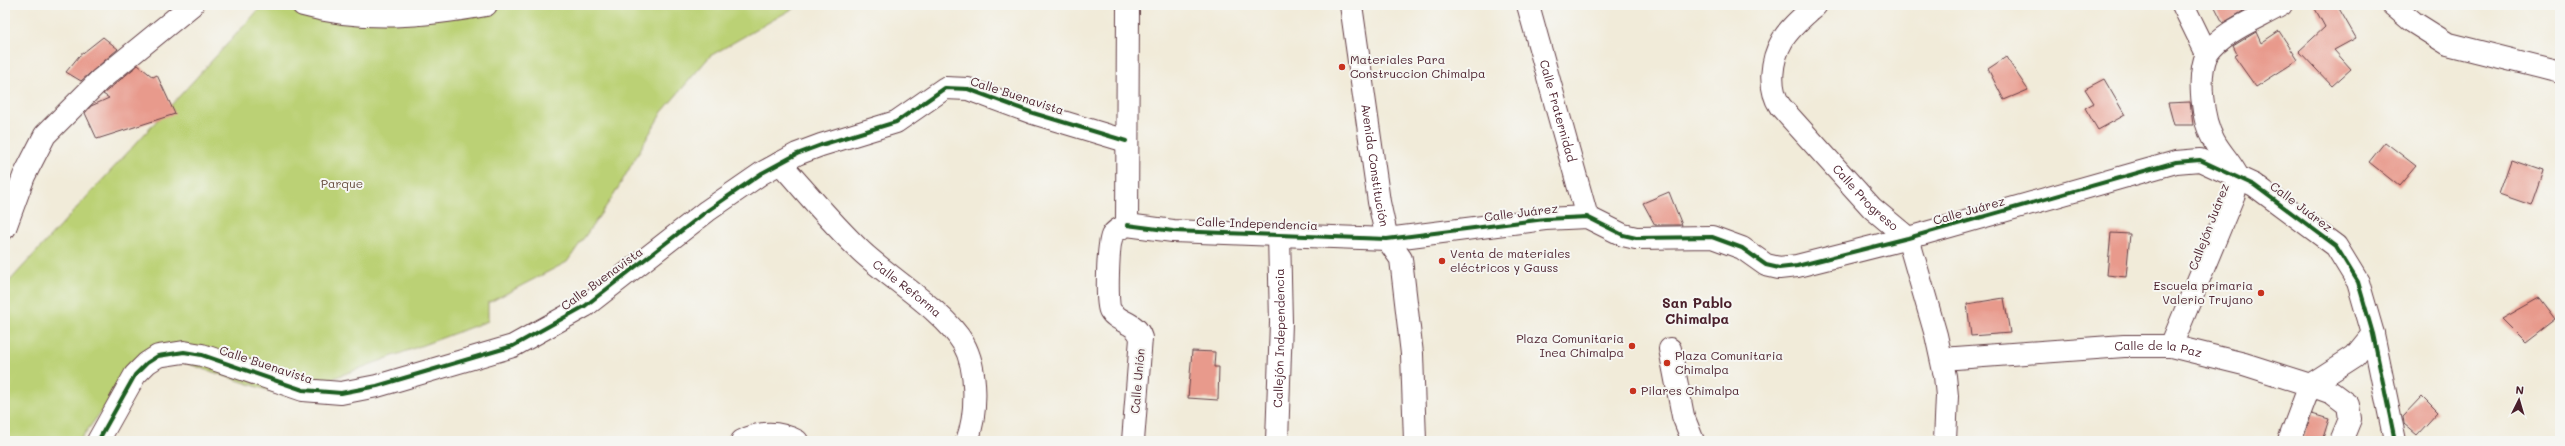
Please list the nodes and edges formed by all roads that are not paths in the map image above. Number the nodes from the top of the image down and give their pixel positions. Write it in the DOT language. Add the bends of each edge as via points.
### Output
graph roads {
  1 [pos="192,5"];
  2 [pos="303,5"];
  3 [pos="486,5"];
  4 [pos="1128,5"];
  5 [pos="1351,5"];
  6 [pos="1528,5"];
  7 [pos="1816,5"];
  8 [pos="2183,5"];
  9 [pos="2281,5"];
  10 [pos="2393,5"];
  11 [pos="2207,54"];
  12 [pos="2560,72"];
  13 [pos="1126,141"];
  14 [pos="780,163"];
  15 [pos="2238,177"];
  16 [pos="1587,217"];
  17 [pos="1127,225"];
  18 [pos="5,228"];
  19 [pos="1279,234"];
  20 [pos="1908,238"];
  21 [pos="1387,239"];
  22 [pos="2373,334"];
  23 [pos="2171,346"];
  24 [pos="1670,349"];
  25 [pos="1942,359"];
  26 [pos="2310,385"];
  27 [pos="98,441"];
  28 [pos="742,441"];
  29 [pos="797,441"];
  30 [pos="968,441"];
  31 [pos="1133,441"];
  32 [pos="1277,441"];
  33 [pos="1414,441"];
  34 [pos="1693,441"];
  35 [pos="1945,441"];
  36 [pos="2289,441"];
  37 [pos="2341,441"];
  38 [pos="2395,441"];
  1 -- 18 [label="street" via="100,80 45,135 24,176"];
  2 -- 3 [label="street" via="329,11 393,16 438,14"];
  4 -- 13 [label="street"];
  5 -- 21 [label="street, Avenida Constitución" via="1379,202"];
  6 -- 16 [label="street, Calle Fraternidad"];
  7 -- 20 [label="street, Calle Progreso" via="1782,39 1778,48 1772,81 1776,100 1872,208"];
  8 -- 11 [label="street"];
  9 -- 11 [label="street" via="2218,42"];
  10 -- 12 [label="street" via="2413,22 2448,44"];
  11 -- 15 [label="street, Callejón Juárez" via="2202,64 2201,89 2210,131"];
  13 -- 14 [label="street, Calle Buenavista" via="953,86 945,88 896,122 822,145"];
  13 -- 17 [label="street"];
  14 -- 27 [label="street, Calle Buenavista" via="741,186 585,306 513,346 378,386 341,393 303,390 202,355 184,352 158,356 135,375"];
  14 -- 30 [label="street, Calle Reforma" via="862,252 941,317 964,344 972,372 973,388 972,427"];
  15 -- 20 [label="street, Calle Juárez" via="2200,160 2184,161"];
  15 -- 22 [label="street, Calle Juárez" via="2254,185 2336,246 2358,282"];
  15 -- 23 [label="street, Callejón Juárez" via="2234,194"];
  16 -- 20 [label="street, Calle Juárez" via="1623,235 1636,238 1705,237 1726,241 1742,248 1766,265 1779,268 1797,266"];
  16 -- 21 [label="street, Calle Juárez" via="1545,219"];
  17 -- 19 [label="street, Calle Independencia" via="1173,231"];
  17 -- 31 [label="street, Calle Unión" via="1118,229 1110,242 1108,302 1112,313 1136,327 1141,338"];
  19 -- 21 [label="street, Calle Independencia"];
  19 -- 32 [label="street, Callejón Independencia" via="1281,322"];
  20 -- 25 [label="street, Calle Progreso"];
  21 -- 33 [label="street, Avenida Constitución" via="1401,259 1412,354"];
  22 -- 26 [label="street" via="2355,356"];
  22 -- 38 [label="street, Calle Juárez"];
  23 -- 25 [label="street, Calle de la Paz" via="2124,346"];
  23 -- 26 [label="street, Calle de la Paz" via="2256,367"];
  24 -- 34 [label="street" via="1683,416"];
  25 -- 35 [label="street, Calle Progreso" via="1947,396"];
  26 -- 36 [label="street"];
  26 -- 37 [label="street, Calle de la Paz" via="2332,393 2348,405 2350,419"];
  28 -- 29 [label="street" via="752,436 770,433 786,435"];
}
